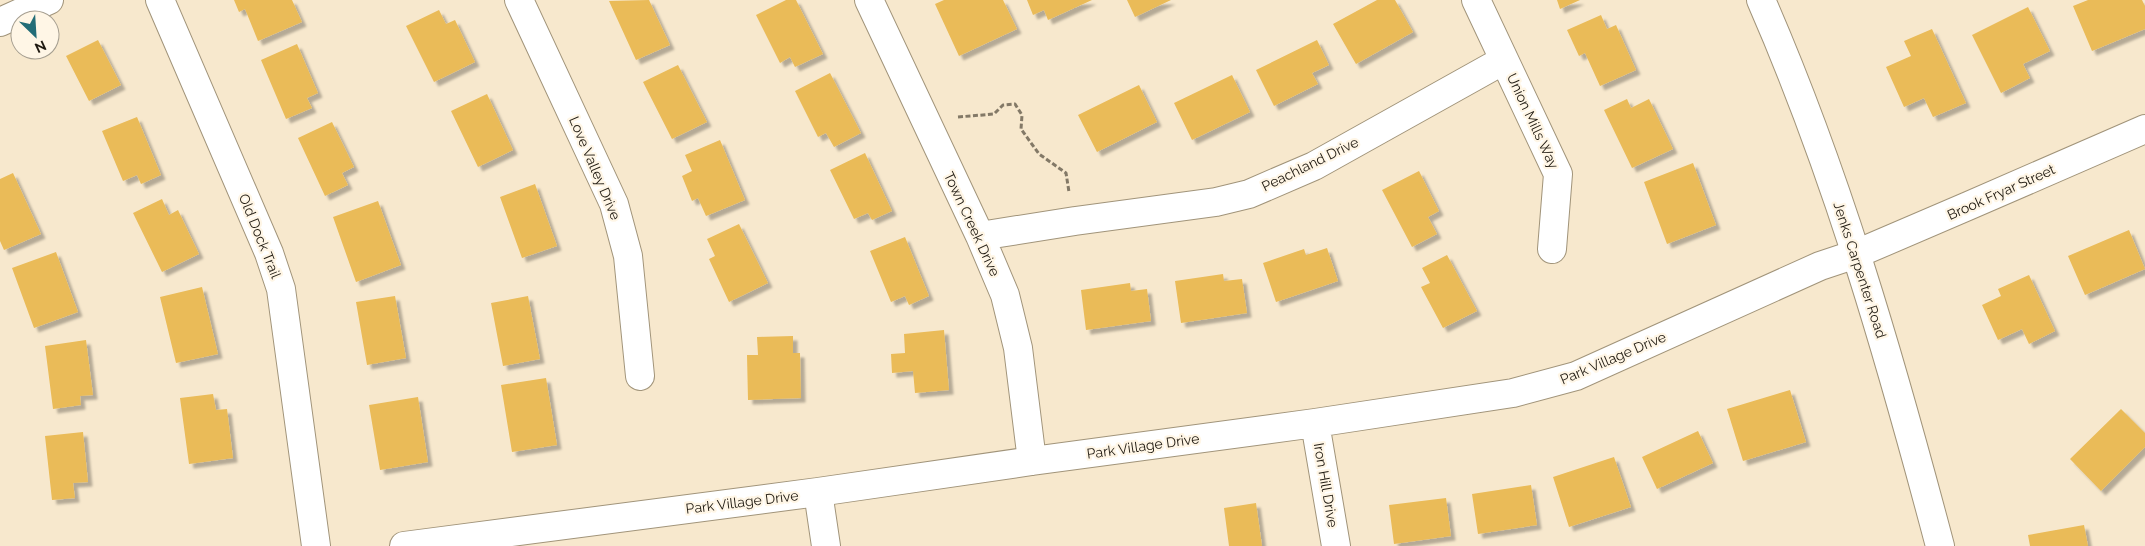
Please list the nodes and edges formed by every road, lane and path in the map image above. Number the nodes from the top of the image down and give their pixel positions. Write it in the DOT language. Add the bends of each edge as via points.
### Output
graph roads {
  1 [pos="49,0"];
  2 [pos="160,0"];
  3 [pos="519,0"];
  4 [pos="869,0"];
  5 [pos="1476,0"];
  6 [pos="1761,0"];
  7 [pos="0,22"];
  8 [pos="1504,60"];
  9 [pos="926,125"];
  10 [pos="2145,129"];
  11 [pos="1075,221"];
  12 [pos="980,236"];
  13 [pos="1552,248"];
  14 [pos="1856,254"];
  15 [pos="640,376"];
  16 [pos="1315,423"];
  17 [pos="1032,461"];
  18 [pos="818,492"];
  19 [pos="316,546"];
  20 [pos="404,546"];
  21 [pos="826,546"];
  22 [pos="1336,546"];
  23 [pos="1940,546"];
  1 -- 7 [label="street"];
  2 -- 19 [label="street, Old Dock Trail" via="269,253 281,289"];
  3 -- 15 [label="street, Love Valley Drive" via="614,204 628,256"];
  4 -- 9 [label="street, Town Creek Drive"];
  5 -- 8 [label="street, Union Mills Way"];
  6 -- 14 [label="street, Jenks Carpenter Road" via="1780,42"];
  8 -- 11 [label="street, Peachland Drive" via="1314,166 1249,194 1216,202"];
  8 -- 13 [label="street, Union Mills Way" via="1558,174"];
  9 -- 11 [label="path" via="944,119 994,114 1003,105 1015,104 1022,115 1021,129 1039,154 1066,173"];
  9 -- 12 [label="street, Town Creek Drive"];
  10 -- 14 [label="street, Brook Fryar Street"];
  11 -- 12 [label="street, Peachland Drive"];
  12 -- 17 [label="street, Town Creek Drive" via="1005,295 1018,348"];
  14 -- 16 [label="street, Park Village Drive" via="1820,266 1576,376 1513,393"];
  14 -- 23 [label="street, Jenks Carpenter Road" via="1896,380"];
  16 -- 17 [label="street, Park Village Drive"];
  16 -- 22 [label="street, Iron Hill Drive"];
  17 -- 18 [label="street, Park Village Drive"];
  18 -- 20 [label="street, Park Village Drive"];
  18 -- 21 [label="street"];
}
